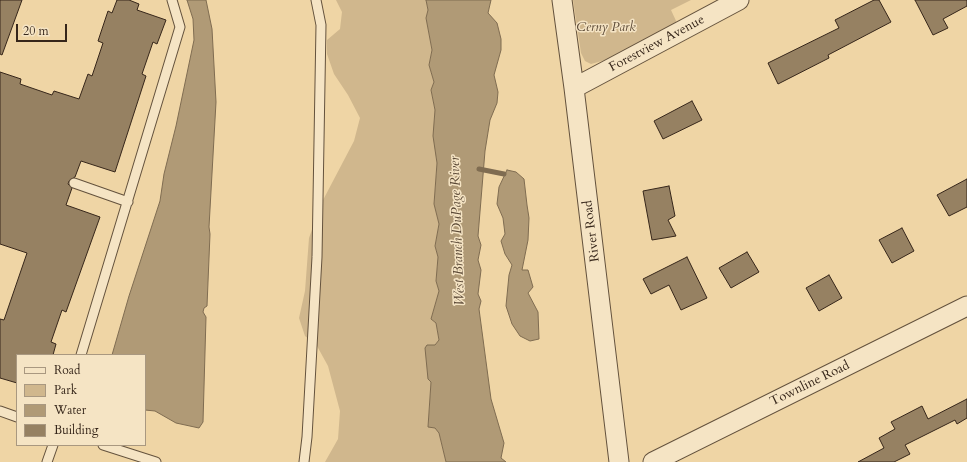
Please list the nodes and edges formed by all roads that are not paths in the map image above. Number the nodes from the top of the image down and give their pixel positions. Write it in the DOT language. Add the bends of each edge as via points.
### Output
graph roads {
  1 [pos="172,0"];
  2 [pos="316,0"];
  3 [pos="562,0"];
  4 [pos="740,0"];
  5 [pos="574,88"];
  6 [pos="74,182"];
  7 [pos="128,202"];
  8 [pos="967,306"];
  9 [pos="81,354"];
  10 [pos="0,411"];
  11 [pos="16,417"];
  12 [pos="52,446"];
  13 [pos="106,446"];
  14 [pos="47,462"];
  15 [pos="156,462"];
  16 [pos="304,462"];
  17 [pos="618,462"];
  18 [pos="653,462"];
  1 -- 7 [label="lane" via="180,27"];
  2 -- 16 [label="lane" via="321,25 317,257"];
  3 -- 5 [label="street, River Road"];
  4 -- 5 [label="street, Forestview Avenue"];
  5 -- 17 [label="street, River Road"];
  6 -- 7 [label="lane"];
  7 -- 9 [label="lane"];
  8 -- 18 [label="street, Townline Road"];
  10 -- 11 [label="lane"];
  12 -- 14 [label="lane"];
  13 -- 15 [label="lane"];
}
